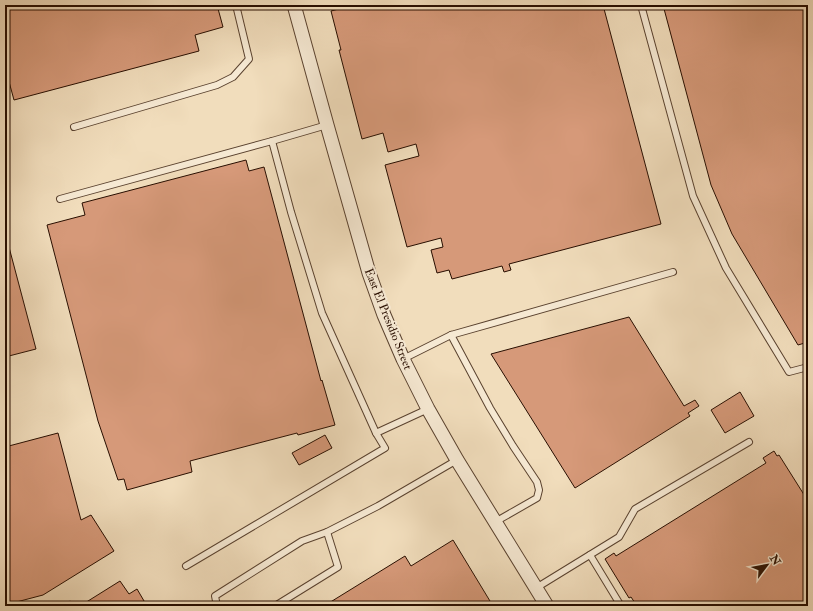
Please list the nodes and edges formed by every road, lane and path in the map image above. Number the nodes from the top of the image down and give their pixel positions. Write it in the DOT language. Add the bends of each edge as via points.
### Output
graph roads {
  1 [pos="236,5"];
  2 [pos="294,5"];
  3 [pos="640,5"];
  4 [pos="327,125"];
  5 [pos="74,127"];
  6 [pos="272,141"];
  7 [pos="60,199"];
  8 [pos="673,272"];
  9 [pos="451,335"];
  10 [pos="403,359"];
  11 [pos="808,368"];
  12 [pos="428,409"];
  13 [pos="376,433"];
  14 [pos="749,442"];
  15 [pos="457,460"];
  16 [pos="495,522"];
  17 [pos="327,532"];
  18 [pos="590,555"];
  19 [pos="186,566"];
  20 [pos="536,588"];
  21 [pos="217,606"];
  22 [pos="275,606"];
  23 [pos="547,606"];
  24 [pos="621,606"];
  1 -- 5 [label="lane" via="249,58 233,78"];
  2 -- 4 [label="street, East El Presidio Street"];
  3 -- 11 [label="lane" via="693,196 723,261 789,372"];
  4 -- 6 [label="lane"];
  4 -- 10 [label="street, East El Presidio Street" via="378,301"];
  6 -- 7 [label="lane"];
  6 -- 13 [label="lane" via="322,313"];
  8 -- 9 [label="lane"];
  9 -- 10 [label="lane"];
  9 -- 16 [label="lane" via="490,408 540,490 537,498"];
  10 -- 12 [label="street, East El Presidio Street"];
  12 -- 13 [label="lane"];
  12 -- 15 [label="street, East El Presidio Street"];
  13 -- 19 [label="lane" via="385,448"];
  14 -- 18 [label="lane" via="635,509 619,537"];
  15 -- 16 [label="street, East El Presidio Street"];
  15 -- 17 [label="lane"];
  16 -- 20 [label="street, East El Presidio Street"];
  17 -- 21 [label="lane" via="302,541 215,596"];
  17 -- 22 [label="lane" via="338,567"];
  18 -- 20 [label="lane"];
  18 -- 24 [label="lane"];
  20 -- 23 [label="street, East El Presidio Street"];
}
